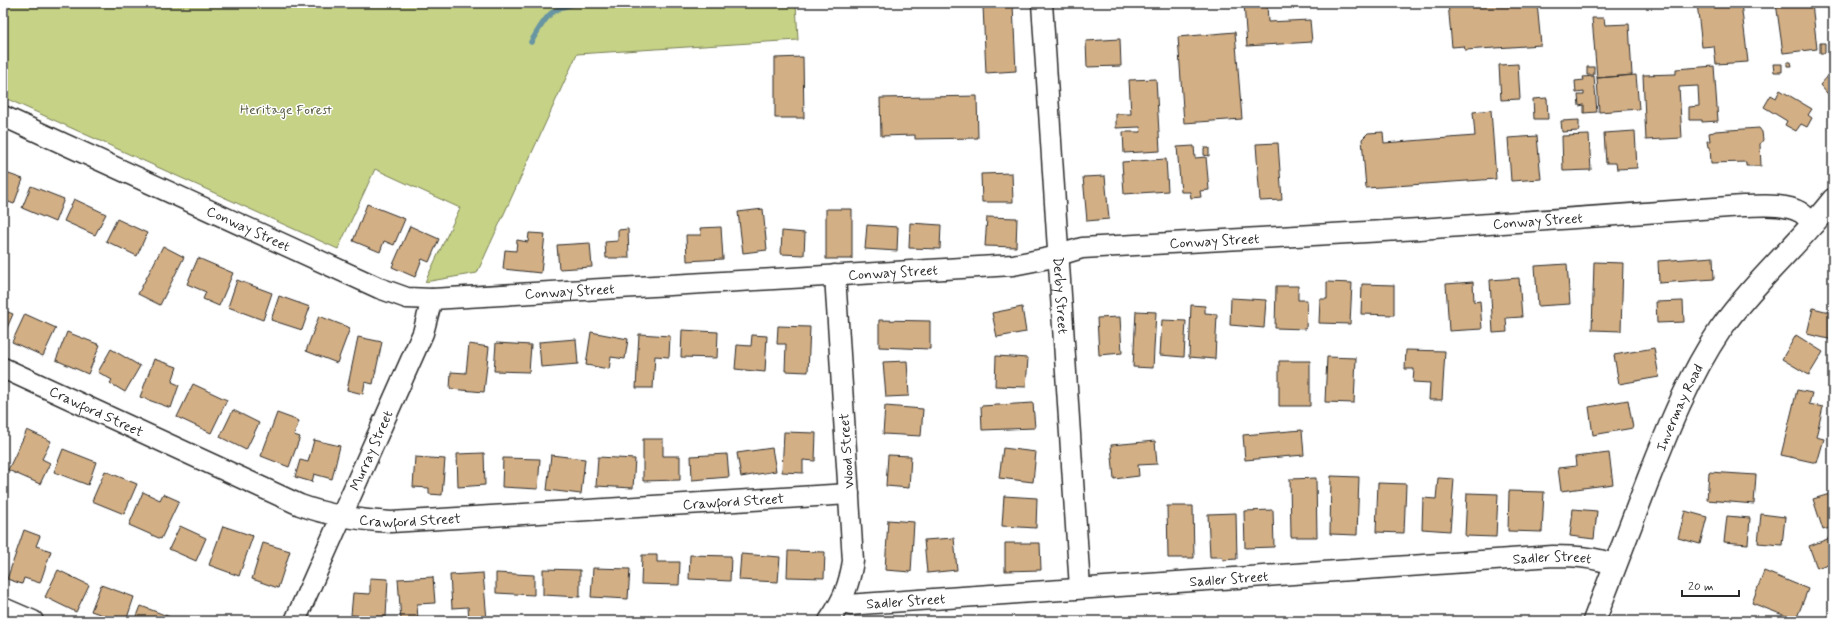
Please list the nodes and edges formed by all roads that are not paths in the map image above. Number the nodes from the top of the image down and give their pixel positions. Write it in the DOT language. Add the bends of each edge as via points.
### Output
graph roads {
  1 [pos="1042,3"];
  2 [pos="3,116"];
  3 [pos="1833,200"];
  4 [pos="1833,212"];
  5 [pos="1814,224"];
  6 [pos="1059,255"];
  7 [pos="835,275"];
  8 [pos="432,299"];
  9 [pos="3,368"];
  10 [pos="849,494"];
  11 [pos="342,518"];
  12 [pos="1616,565"];
  13 [pos="1080,588"];
  14 [pos="842,603"];
  15 [pos="3,608"];
  16 [pos="33,621"];
  17 [pos="295,621"];
  18 [pos="829,621"];
  19 [pos="1594,621"];
  1 -- 6 [label="street, Derby Street"];
  2 -- 8 [label="street, Conway Street" via="379,288 407,298"];
  3 -- 5 [label="main road, Invermay Road"];
  4 -- 5 [label="main road, Invermay Road"];
  5 -- 6 [label="street, Conway Street" via="1793,210 1775,206 1743,206 1419,229 1082,248"];
  5 -- 12 [label="main road, Invermay Road" via="1755,288 1721,330 1697,369 1667,432"];
  6 -- 7 [label="street, Conway Street" via="1014,265"];
  6 -- 13 [label="street, Derby Street"];
  7 -- 8 [label="street, Conway Street"];
  7 -- 10 [label="street, Wood Street"];
  8 -- 11 [label="street, Murray Street" via="423,333"];
  9 -- 11 [label="street, Crawford Street" via="300,505"];
  10 -- 11 [label="street, Crawford Street" via="391,522"];
  10 -- 14 [label="street, Wood Street" via="853,561 850,581"];
  11 -- 17 [label="street, Murray Street"];
  12 -- 13 [label="street, Sadler Street" via="1597,558 1553,556"];
  12 -- 19 [label="main road, Invermay Road"];
  13 -- 14 [label="street, Sadler Street" via="851,605"];
  14 -- 18 [label="street, Wood Street"];
  15 -- 16 [label="street"];
}
